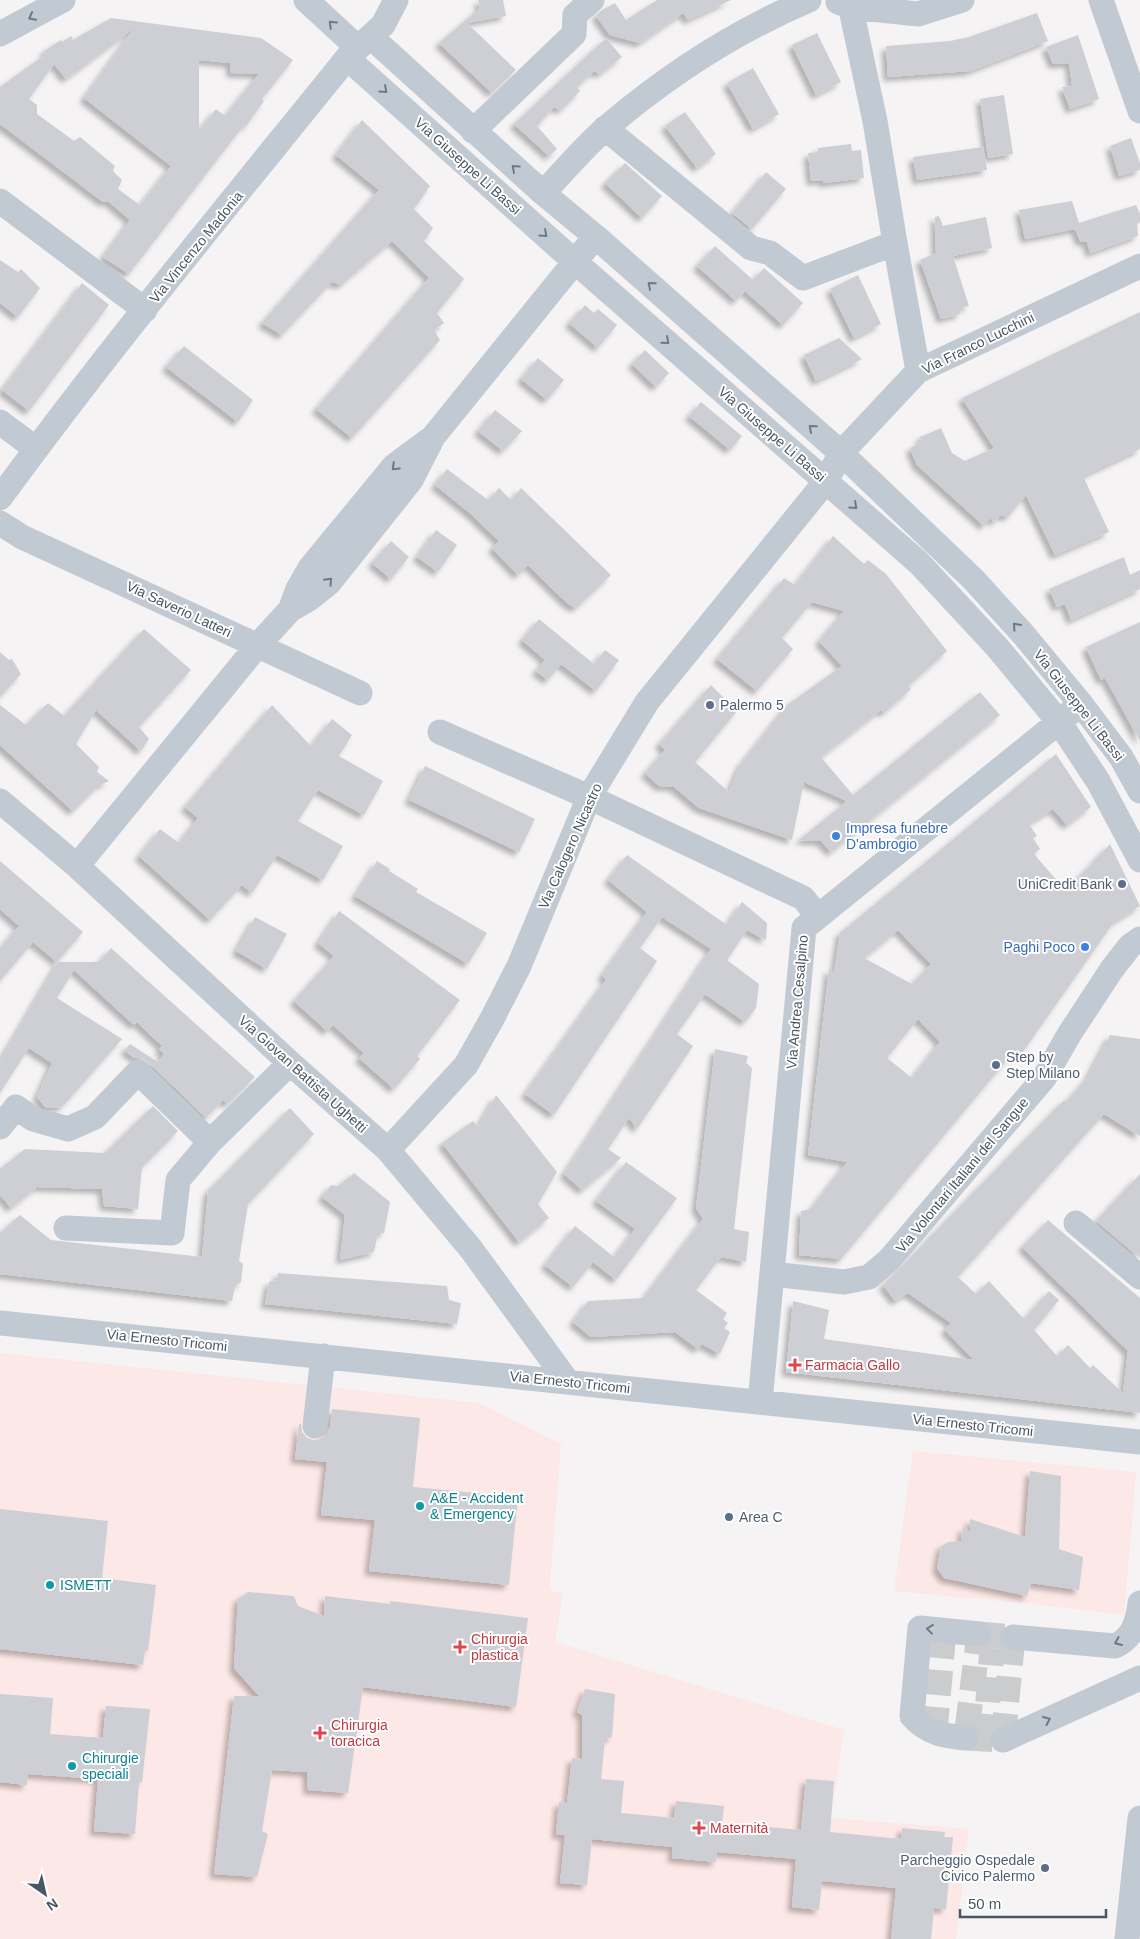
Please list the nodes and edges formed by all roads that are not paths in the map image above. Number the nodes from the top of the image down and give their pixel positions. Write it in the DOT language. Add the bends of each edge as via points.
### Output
graph roads {
  1 [pos="64,0"];
  2 [pos="307,0"];
  3 [pos="396,0"];
  4 [pos="592,0"];
  5 [pos="809,0"];
  6 [pos="962,0"];
  7 [pos="1101,0"];
  8 [pos="845,2"];
  9 [pos="0,34"];
  10 [pos="359,48"];
  11 [pos="1140,111"];
  12 [pos="606,128"];
  13 [pos="473,131"];
  14 [pos="543,193"];
  15 [pos="0,200"];
  16 [pos="596,237"];
  17 [pos="895,243"];
  18 [pos="574,261"];
  19 [pos="1140,266"];
  20 [pos="145,310"];
  21 [pos="918,371"];
  22 [pos="0,422"];
  23 [pos="36,449"];
  24 [pos="841,453"];
  25 [pos="826,481"];
  26 [pos="0,498"];
  27 [pos="0,523"];
  28 [pos="258,645"];
  29 [pos="360,693"];
  30 [pos="1081,704"];
  31 [pos="1058,722"];
  32 [pos="440,732"];
  33 [pos="1131,753"];
  34 [pos="1140,790"];
  35 [pos="589,797"];
  36 [pos="1,804"];
  37 [pos="1140,860"];
  38 [pos="77,866"];
  39 [pos="818,916"];
  40 [pos="1140,939"];
  41 [pos="290,1063"];
  42 [pos="0,1127"];
  43 [pos="210,1142"];
  44 [pos="388,1150"];
  45 [pos="1076,1223"];
  46 [pos="66,1228"];
  47 [pos="772,1274"];
  48 [pos="1140,1277"];
  49 [pos="0,1323"];
  50 [pos="323,1356"];
  51 [pos="568,1382"];
  52 [pos="760,1402"];
  53 [pos="316,1426"];
  54 [pos="1140,1442"];
  55 [pos="1140,1603"];
  56 [pos="979,1634"];
  57 [pos="1013,1637"];
  58 [pos="1140,1678"];
  59 [pos="966,1738"];
  60 [pos="1003,1740"];
  61 [pos="1140,1818"];
  62 [pos="1136,1902"];
  63 [pos="1127,1939"];
  1 -- 9 [label="street, one-way"];
  10 -- 2 [label="street, Via Giuseppe Li Bassi, one-way"];
  3 -- 10 [label="street, Via Vincenzo Madonia" via="383,25"];
  4 -- 13 [label="street" via="575,15 574,34"];
  5 -- 12 [label="street" via="716,49 652,91"];
  6 -- 8 [label="street" via="918,14"];
  7 -- 11 [label="street"];
  8 -- 17 [label="street" via="857,39 875,121"];
  10 -- 13 [label="street, Via Giuseppe Li Bassi"];
  10 -- 18 [label="street, Via Giuseppe Li Bassi, one-way"];
  10 -- 20 [label="street, Via Vincenzo Madonia"];
  12 -- 14 [label="street"];
  12 -- 17 [label="street" via="751,248 770,253 803,278"];
  14 -- 13 [label="street, Via Giuseppe Li Bassi, one-way"];
  14 -- 16 [label="street, Via Giuseppe Li Bassi"];
  15 -- 20 [label="street"];
  16 -- 18 [label="street"];
  24 -- 16 [label="street, Via Giuseppe Li Bassi, one-way"];
  17 -- 21 [label="street"];
  18 -- 25 [label="street, Via Giuseppe Li Bassi, one-way"];
  18 -- 28 [label="street" via="433,437 411,480 328,583 290,610"];
  19 -- 21 [label="street, Via Franco Lucchini"];
  20 -- 23 [label="street, Via Vincenzo Madonia"];
  21 -- 24 [label="street, Via Franco Lucchini"];
  22 -- 23 [label="street"];
  23 -- 26 [label="street, Via Vincenzo Madonia"];
  24 -- 25 [label="street, Via Franco Lucchini"];
  30 -- 24 [label="street, Via Giuseppe Li Bassi, one-way" via="974,580"];
  25 -- 31 [label="street, Via Giuseppe Li Bassi, one-way" via="918,563 997,647"];
  25 -- 35 [label="street, Via Calogero Nicastro" via="647,702"];
  27 -- 28 [label="street, Via Saverio Latteri" via="22,537"];
  28 -- 29 [label="street, Via Saverio Latteri"];
  28 -- 38 [label="street"];
  30 -- 31 [label="street, Via Andrea Cesalpino"];
  30 -- 33 [label="street, Via Giuseppe Li Bassi"];
  31 -- 37 [label="street, Via Giuseppe Li Bassi" via="1098,781"];
  31 -- 39 [label="street, Via Andrea Cesalpino"];
  32 -- 35 [label="street"];
  33 -- 34 [label="street, Via Giuseppe Li Bassi"];
  35 -- 39 [label="street" via="803,898"];
  35 -- 44 [label="street, Via Calogero Nicastro" via="519,966 466,1065"];
  36 -- 38 [label="street, Via Giovan Battista Ughetti"];
  38 -- 41 [label="street, Via Giovan Battista Ughetti"];
  39 -- 47 [label="street, Via Andrea Cesalpino" via="804,928"];
  40 -- 47 [label="street, Via Volontari Italiani del Sangue" via="1130,946 1112,969 1044,1078 889,1260 869,1277 844,1282"];
  41 -- 43 [label="street"];
  41 -- 44 [label="street, Via Giovan Battista Ughetti"];
  42 -- 43 [label="street" via="16,1107 33,1119 68,1129 95,1117 138,1072"];
  43 -- 46 [label="street" via="178,1180 172,1233"];
  44 -- 51 [label="street, Via Giovan Battista Ughetti" via="470,1249"];
  45 -- 48 [label="street"];
  47 -- 52 [label="street, Via Andrea Cesalpino"];
  49 -- 50 [label="street, Via Ernesto Tricomi"];
  50 -- 51 [label="street, Via Ernesto Tricomi"];
  50 -- 53 [label="street"];
  51 -- 52 [label="street, Via Ernesto Tricomi"];
  52 -- 54 [label="street, Via Ernesto Tricomi"];
  55 -- 57 [label="street, one-way" via="1132,1632 1115,1646"];
  56 -- 59 [label="street, one-way" via="920,1628 912,1716 921,1726 935,1732"];
  60 -- 58 [label="street, one-way"];
  61 -- 62 [label="street"];
  62 -- 63 [label="street"];
}
